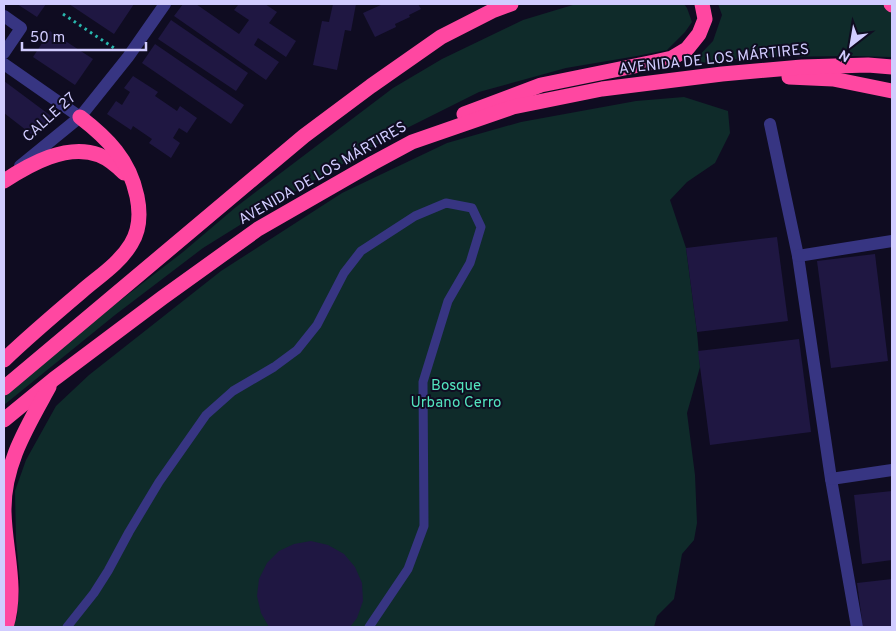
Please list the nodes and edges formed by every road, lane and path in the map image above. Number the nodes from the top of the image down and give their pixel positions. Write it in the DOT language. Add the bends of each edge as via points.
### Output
graph roads {
  1 [pos="165,4"];
  2 [pos="511,4"];
  3 [pos="519,4"];
  4 [pos="702,4"];
  5 [pos="492,11"];
  6 [pos="63,14"];
  7 [pos="4,16"];
  8 [pos="4,53"];
  9 [pos="128,57"];
  10 [pos="4,64"];
  11 [pos="892,67"];
  12 [pos="722,74"];
  13 [pos="892,90"];
  14 [pos="80,117"];
  15 [pos="770,124"];
  16 [pos="412,142"];
  17 [pos="4,180"];
  18 [pos="133,186"];
  19 [pos="892,241"];
  20 [pos="798,256"];
  21 [pos="4,360"];
  22 [pos="54,379"];
  23 [pos="4,388"];
  24 [pos="4,420"];
  25 [pos="892,470"];
  26 [pos="831,479"];
  27 [pos="6,627"];
  28 [pos="67,627"];
  29 [pos="369,627"];
  30 [pos="857,627"];
  1 -- 9 [label="street, CALLE 27"];
  2 -- 5 [label="highway, AVENIDA DE LOS MÁRTIRES"];
  3 -- 5 [label="highway"];
  4 -- 16 [label="highway" via="705,19 699,34 687,49 672,58 541,85 472,110"];
  5 -- 23 [label="highway, AVENIDA DE LOS MÁRTIRES" via="441,37 304,136"];
  6 -- 9 [label="path"];
  7 -- 8 [label="street" via="21,28"];
  9 -- 14 [label="street, CALLE 27"];
  10 -- 14 [label="street"];
  11 -- 12 [label="highway, AVENIDA DE LOS MÁRTIRES" via="802,67"];
  12 -- 13 [label="highway" via="833,80"];
  12 -- 16 [label="highway, AVENIDA DE LOS MÁRTIRES" via="602,89 512,107"];
  14 -- 17 [label="street, CALLE 27"];
  14 -- 18 [label="highway" via="118,153"];
  15 -- 20 [label="street"];
  16 -- 22 [label="highway, AVENIDA DE LOS MÁRTIRES" via="258,230"];
  17 -- 18 [label="highway" via="43,160 90,152 116,164"];
  18 -- 21 [label="highway" via="138,198 139,216 131,244 116,262 31,333"];
  19 -- 20 [label="street"];
  20 -- 26 [label="street"];
  22 -- 24 [label="highway, AVENIDA DE LOS MÁRTIRES"];
  22 -- 27 [label="highway" via="14,454 4,497 12,590"];
  25 -- 26 [label="street"];
  26 -- 30 [label="street"];
  28 -- 29 [label="lane" via="94,593 159,482 206,415 233,391 297,350 317,325 344,273 361,251 415,216 446,203 472,208 481,227 470,263 448,302 423,382 424,526 408,569"];
}
